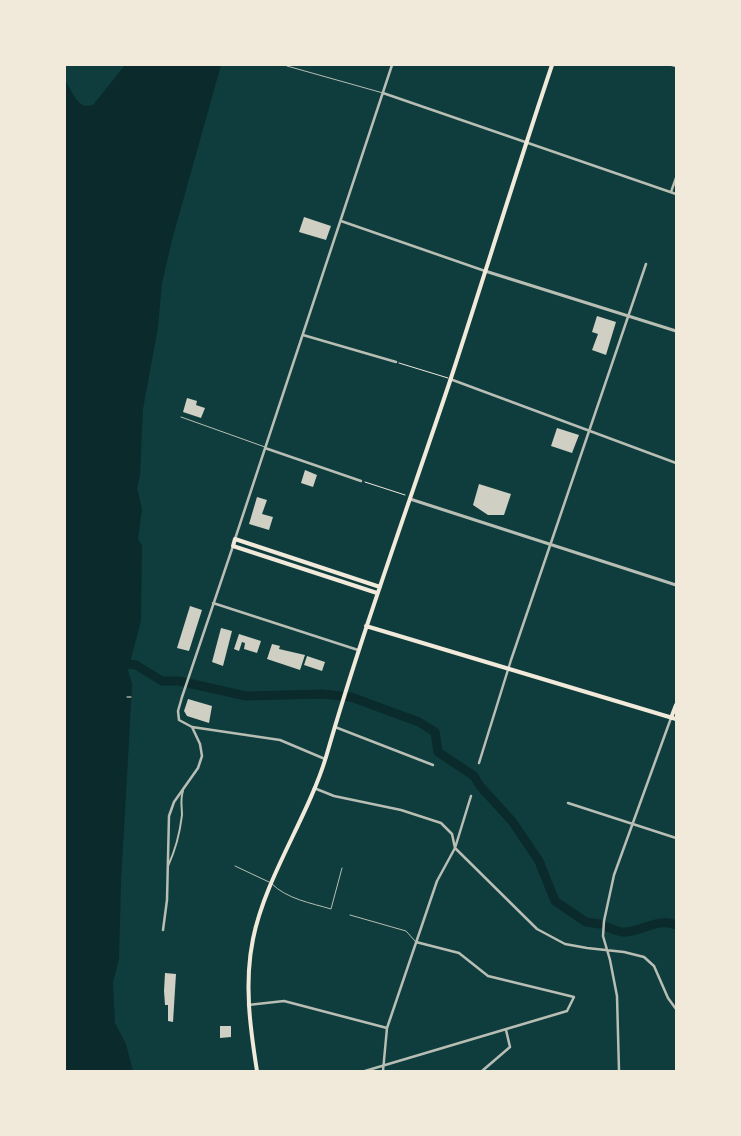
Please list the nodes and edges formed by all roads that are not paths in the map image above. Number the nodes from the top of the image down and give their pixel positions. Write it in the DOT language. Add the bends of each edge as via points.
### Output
graph roads {
  1 [pos="392,65"];
  2 [pos="552,65"];
  3 [pos="672,65"];
  4 [pos="287,66"];
  5 [pos="676,66"];
  6 [pos="383,93"];
  7 [pos="526,142"];
  8 [pos="676,178"];
  9 [pos="671,192"];
  10 [pos="676,194"];
  11 [pos="341,221"];
  12 [pos="646,264"];
  13 [pos="485,271"];
  14 [pos="627,316"];
  15 [pos="676,331"];
  16 [pos="303,335"];
  17 [pos="396,362"];
  18 [pos="450,379"];
  19 [pos="181,417"];
  20 [pos="589,430"];
  21 [pos="265,448"];
  22 [pos="676,463"];
  23 [pos="362,481"];
  24 [pos="409,499"];
  25 [pos="235,539"];
  26 [pos="550,544"];
  27 [pos="232,546"];
  28 [pos="676,585"];
  29 [pos="380,586"];
  30 [pos="377,593"];
  31 [pos="213,602"];
  32 [pos="366,626"];
  33 [pos="358,650"];
  34 [pos="508,669"];
  35 [pos="676,705"];
  36 [pos="674,718"];
  37 [pos="192,727"];
  38 [pos="334,727"];
  39 [pos="325,759"];
  40 [pos="479,763"];
  41 [pos="433,765"];
  42 [pos="186,784"];
  43 [pos="314,788"];
  44 [pos="471,796"];
  45 [pos="568,803"];
  46 [pos="633,824"];
  47 [pos="676,838"];
  48 [pos="456,848"];
  49 [pos="235,866"];
  50 [pos="342,868"];
  51 [pos="167,869"];
  52 [pos="272,884"];
  53 [pos="350,914"];
  54 [pos="163,930"];
  55 [pos="416,942"];
  56 [pos="606,951"];
  57 [pos="248,1005"];
  58 [pos="676,1009"];
  59 [pos="387,1028"];
  60 [pos="506,1030"];
  61 [pos="382,1066"];
  62 [pos="257,1071"];
  63 [pos="365,1071"];
  64 [pos="382,1071"];
  65 [pos="482,1071"];
  66 [pos="619,1071"];
  1 -- 6 [label="street"];
  2 -- 7 [label="main road"];
  3 -- 5 [label="street"];
  4 -- 6 [label="lane"];
  6 -- 7 [label="street"];
  6 -- 11 [label="street"];
  7 -- 9 [label="street"];
  7 -- 13 [label="main road"];
  8 -- 9 [label="street"];
  9 -- 10 [label="street"];
  11 -- 13 [label="street"];
  11 -- 16 [label="street"];
  12 -- 14 [label="street"];
  13 -- 14 [label="street"];
  13 -- 18 [label="main road"];
  14 -- 15 [label="street"];
  14 -- 20 [label="street"];
  16 -- 17 [label="street"];
  16 -- 21 [label="street"];
  18 -- 20 [label="street"];
  18 -- 24 [label="main road"];
  19 -- 21 [label="lane"];
  20 -- 22 [label="street"];
  20 -- 26 [label="street"];
  21 -- 23 [label="street"];
  21 -- 25 [label="street"];
  24 -- 26 [label="street"];
  24 -- 29 [label="main road"];
  25 -- 27 [label="main road"];
  25 -- 29 [label="main road"];
  26 -- 28 [label="street"];
  26 -- 34 [label="street"];
  27 -- 30 [label="main road"];
  27 -- 31 [label="street"];
  29 -- 30 [label="main road"];
  30 -- 32 [label="main road"];
  31 -- 33 [label="street"];
  31 -- 37 [label="street" via="178,711 179,720"];
  32 -- 33 [label="main road"];
  32 -- 34 [label="main road"];
  33 -- 38 [label="main road"];
  34 -- 36 [label="main road"];
  34 -- 40 [label="street"];
  35 -- 36 [label="main road"];
  36 -- 46 [label="street"];
  37 -- 39 [label="street" via="280,740"];
  37 -- 42 [label="street" via="202,756"];
  38 -- 39 [label="main road"];
  38 -- 41 [label="street"];
  39 -- 43 [label="main road"];
  42 -- 51 [label="street" via="181,797 182,816 175,852"];
  42 -- 51 [label="street" via="174,802 170,816"];
  43 -- 48 [label="street" via="441,823 452,834"];
  43 -- 52 [label="main road"];
  44 -- 48 [label="street"];
  45 -- 46 [label="street"];
  46 -- 47 [label="street"];
  46 -- 56 [label="street" via="606,906 603,936"];
  48 -- 55 [label="street" via="437,881"];
  48 -- 56 [label="street" via="536,929 565,944"];
  49 -- 52 [label="lane"];
  50 -- 52 [label="lane" via="331,909 279,891"];
  51 -- 54 [label="street"];
  52 -- 57 [label="main road" via="253,937 248,969"];
  53 -- 55 [label="lane" via="406,931"];
  55 -- 59 [label="street"];
  55 -- 60 [label="street" via="459,952 488,976 574,997 567,1011"];
  56 -- 58 [label="street" via="644,957 654,966"];
  56 -- 66 [label="street" via="618,996"];
  57 -- 59 [label="street" via="284,1001"];
  57 -- 62 [label="main road"];
  59 -- 61 [label="street"];
  60 -- 61 [label="street"];
  60 -- 65 [label="street" via="510,1047"];
  61 -- 63 [label="street"];
  61 -- 64 [label="street"];
}
